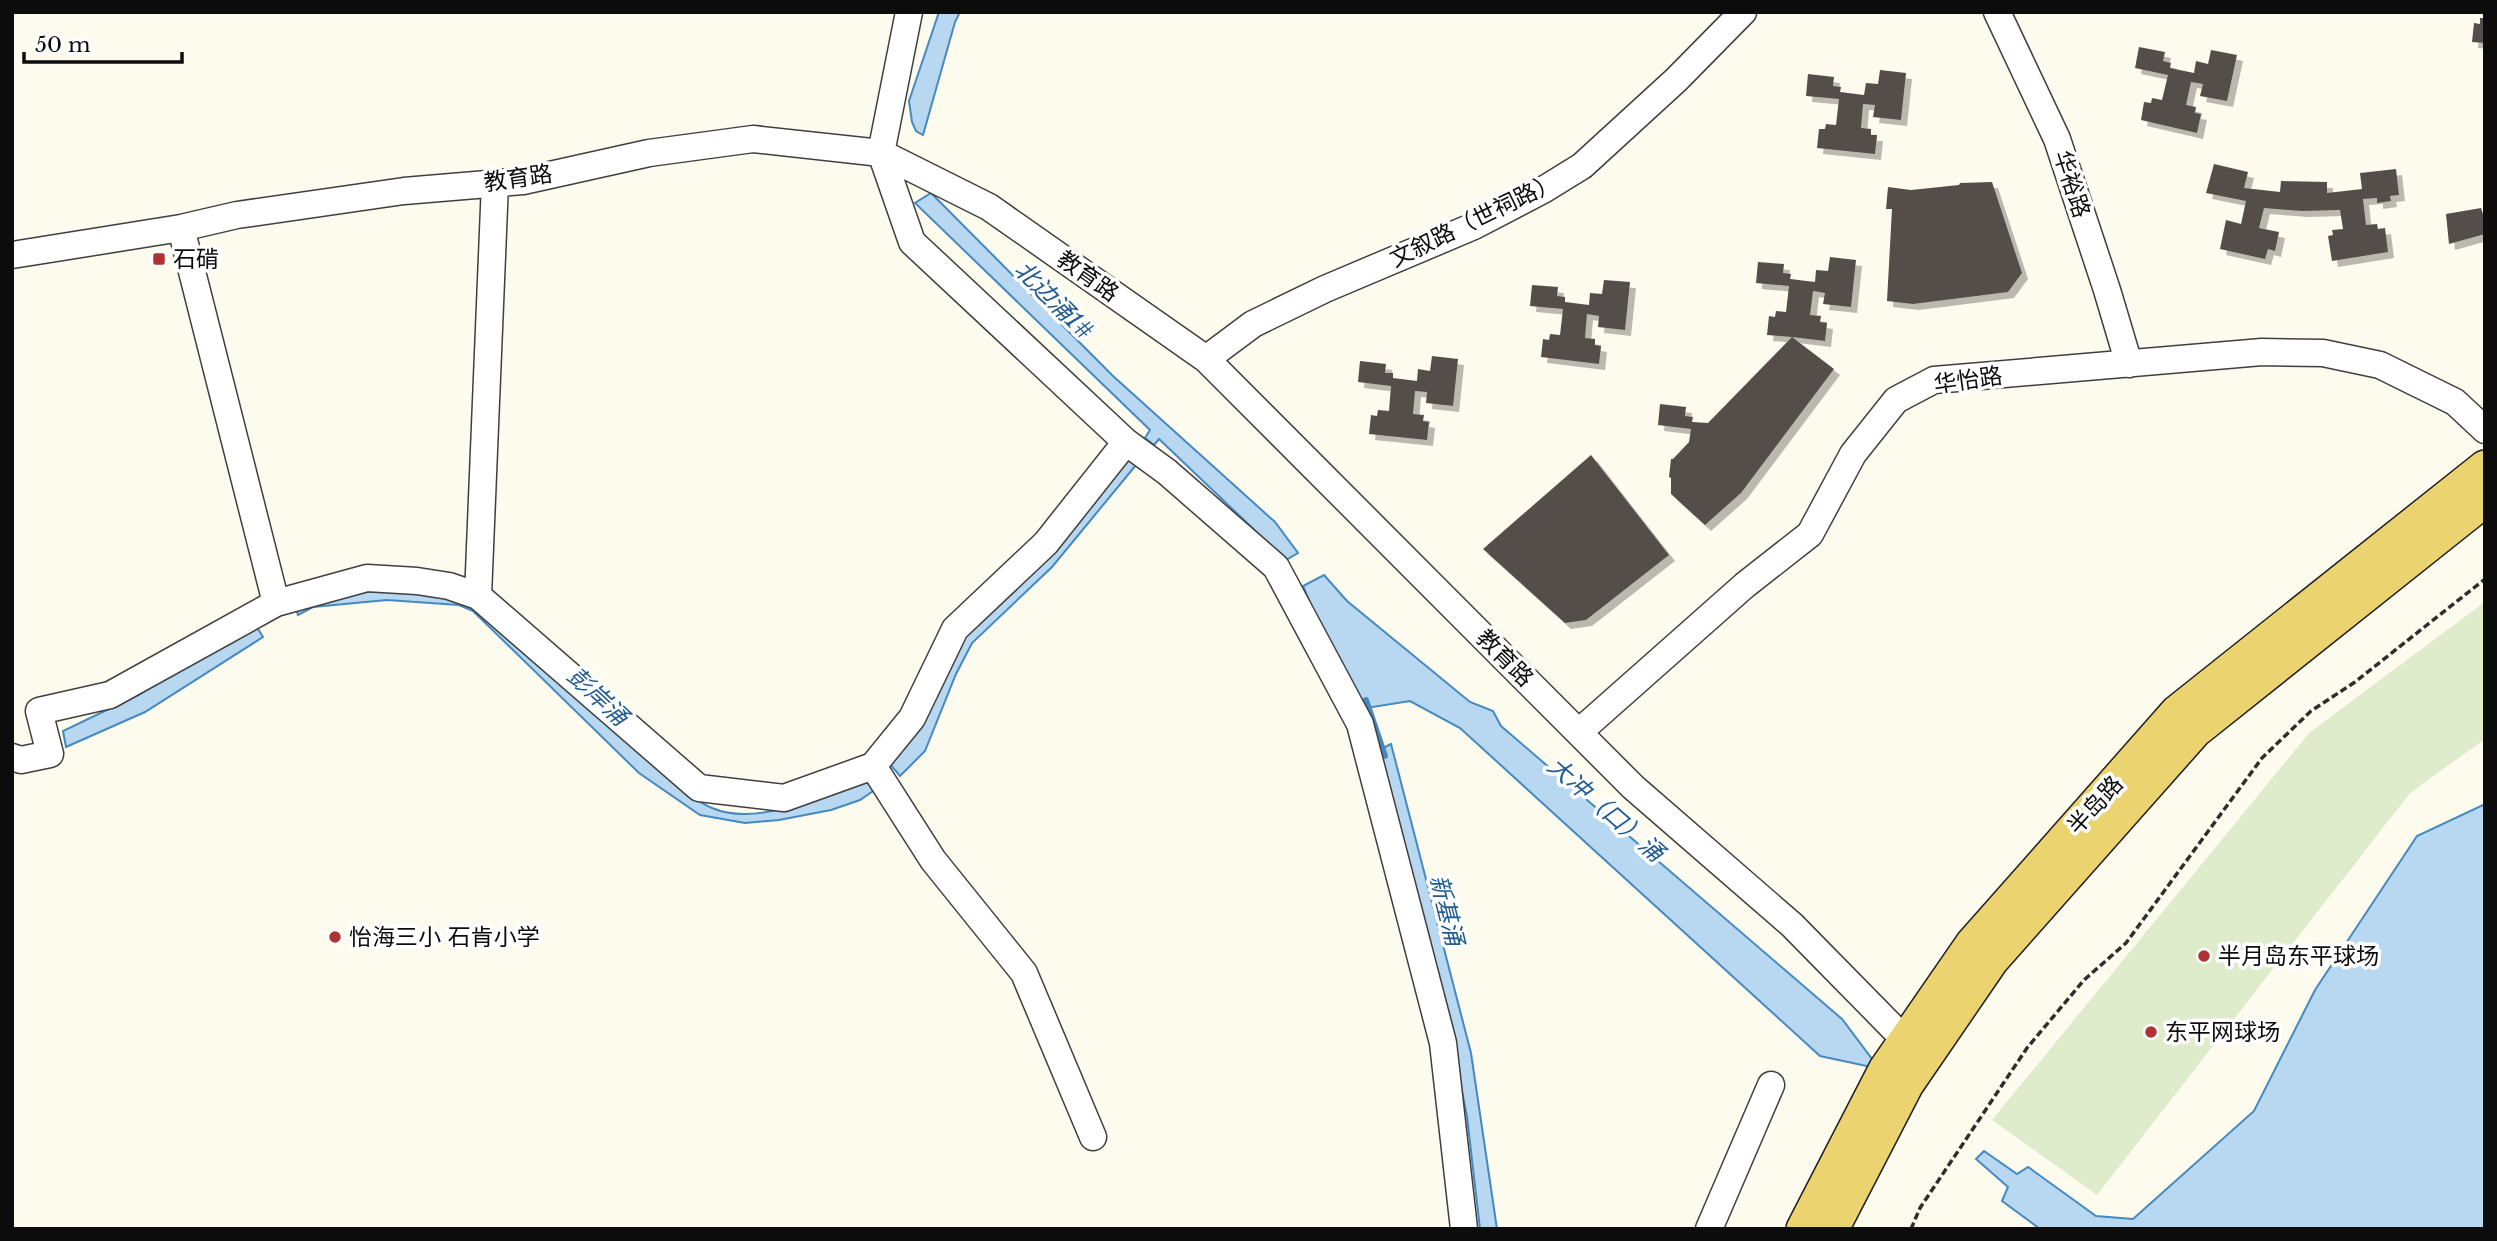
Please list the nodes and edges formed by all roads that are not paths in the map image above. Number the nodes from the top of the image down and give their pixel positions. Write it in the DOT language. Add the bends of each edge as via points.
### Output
graph roads {
  1 [pos="909,12"];
  2 [pos="1743,12"];
  3 [pos="1997,12"];
  4 [pos="881,153"];
  5 [pos="495,183"];
  6 [pos="181,228"];
  7 [pos="12,255"];
  8 [pos="1206,359"];
  9 [pos="2129,364"];
  10 [pos="2485,429"];
  11 [pos="1126,442"];
  12 [pos="2485,467"];
  13 [pos="2485,500"];
  14 [pos="478,596"];
  15 [pos="276,603"];
  16 [pos="1579,732"];
  17 [pos="12,757"];
  18 [pos="873,766"];
  19 [pos="1905,1040"];
  20 [pos="1771,1085"];
  21 [pos="1093,1137"];
  22 [pos="1464,1229"];
  23 [pos="1709,1229"];
  24 [pos="1803,1229"];
  25 [pos="1832,1229"];
  1 -- 4 [label="street"];
  2 -- 8 [label="street, 文叙路（世祠路）" via="1582,166 1474,226 1253,324"];
  3 -- 9 [label="street, 华裕路" via="2057,139"];
  4 -- 5 [label="street, 教育路" via="753,139 649,153"];
  4 -- 8 [label="street, 教育路" via="989,207"];
  4 -- 11 [label="street" via="912,242"];
  5 -- 6 [label="street, 教育路" via="334,201"];
  5 -- 14 [label="street"];
  6 -- 7 [label="street, 教育路"];
  6 -- 15 [label="street"];
  8 -- 16 [label="street, 教育路"];
  9 -- 10 [label="street, 华怡路" via="2262,352 2323,353 2380,365 2455,402"];
  9 -- 16 [label="street, 华怡路" via="1934,380 1896,400 1853,454 1810,534 1745,585"];
  11 -- 18 [label="street" via="1046,543 955,629 912,718"];
  11 -- 22 [label="street" via="1276,567 1360,724 1443,1044"];
  12 -- 19 [label="main road, 半岛路" via="2177,712 1972,944"];
  13 -- 25 [label="main road, 半岛路" via="2195,731 1992,960 1907,1084"];
  14 -- 15 [label="street" via="449,586 367,578"];
  14 -- 18 [label="street" via="699,788 784,798"];
  15 -- 17 [label="street" via="110,695 39,710 50,754 21,760"];
  16 -- 19 [label="street, 教育路" via="1633,786 1792,925"];
  18 -- 21 [label="street" via="933,860 1024,973"];
  19 -- 24 [label="main road, 半岛路"];
  20 -- 23 [label="street"];
}
